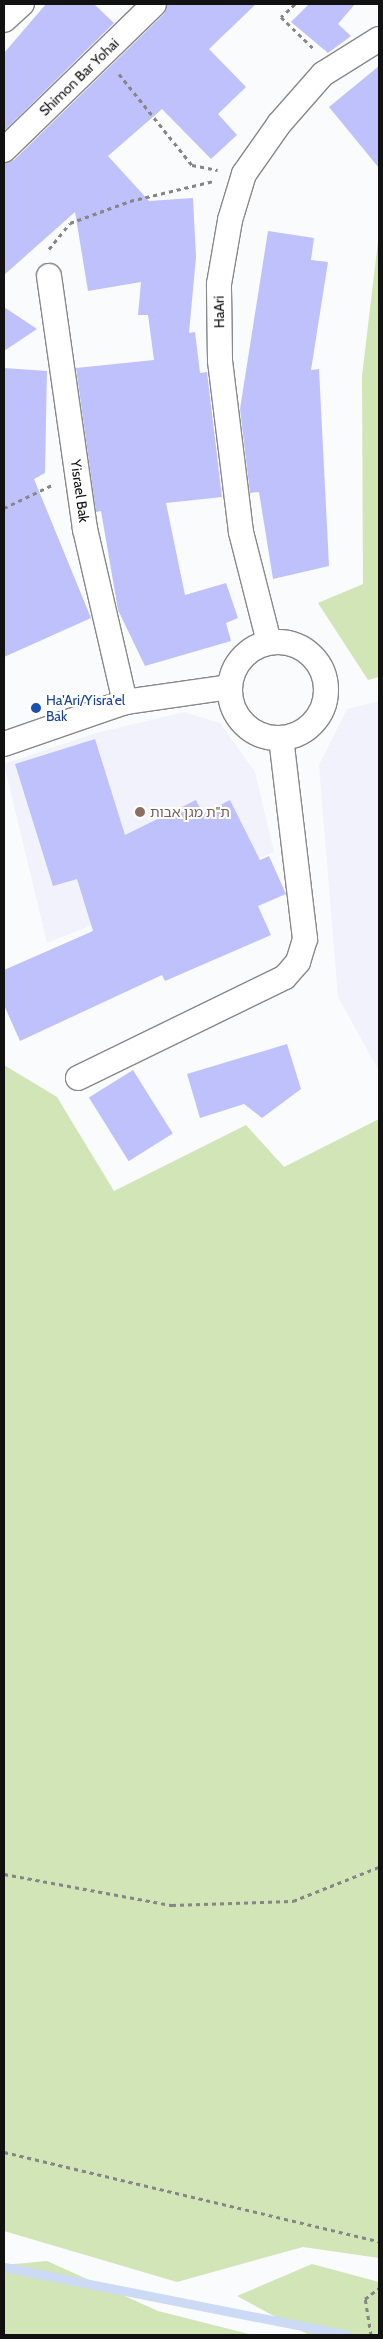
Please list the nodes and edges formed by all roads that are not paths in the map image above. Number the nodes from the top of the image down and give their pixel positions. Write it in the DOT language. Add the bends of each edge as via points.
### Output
graph roads {
  1 [pos="22,4"];
  2 [pos="154,4"];
  3 [pos="4,20"];
  4 [pos="379,39"];
  5 [pos="4,150"];
  6 [pos="49,276"];
  7 [pos="269,642"];
  8 [pos="229,687"];
  9 [pos="125,702"];
  10 [pos="281,739"];
  11 [pos="4,744"];
  12 [pos="78,1078"];
  1 -- 3 [label="street"];
  2 -- 5 [label="street, Shimon Bar Yohai"];
  4 -- 7 [label="street, HaAri" via="333,67 279,124 244,174 230,220 219,284 220,360 241,532"];
  6 -- 9 [label="street, Yisrael Bak" via="93,568"];
  7 -- 8 [label="street" via="240,659"];
  7 -- 10 [label="street" via="286,642 307,650 326,678 327,695 317,718 297,735"];
  8 -- 9 [label="street"];
  8 -- 10 [label="street" via="239,719 251,730"];
  9 -- 11 [label="street"];
  10 -- 12 [label="street" via="305,938 298,962 285,977"];
}
